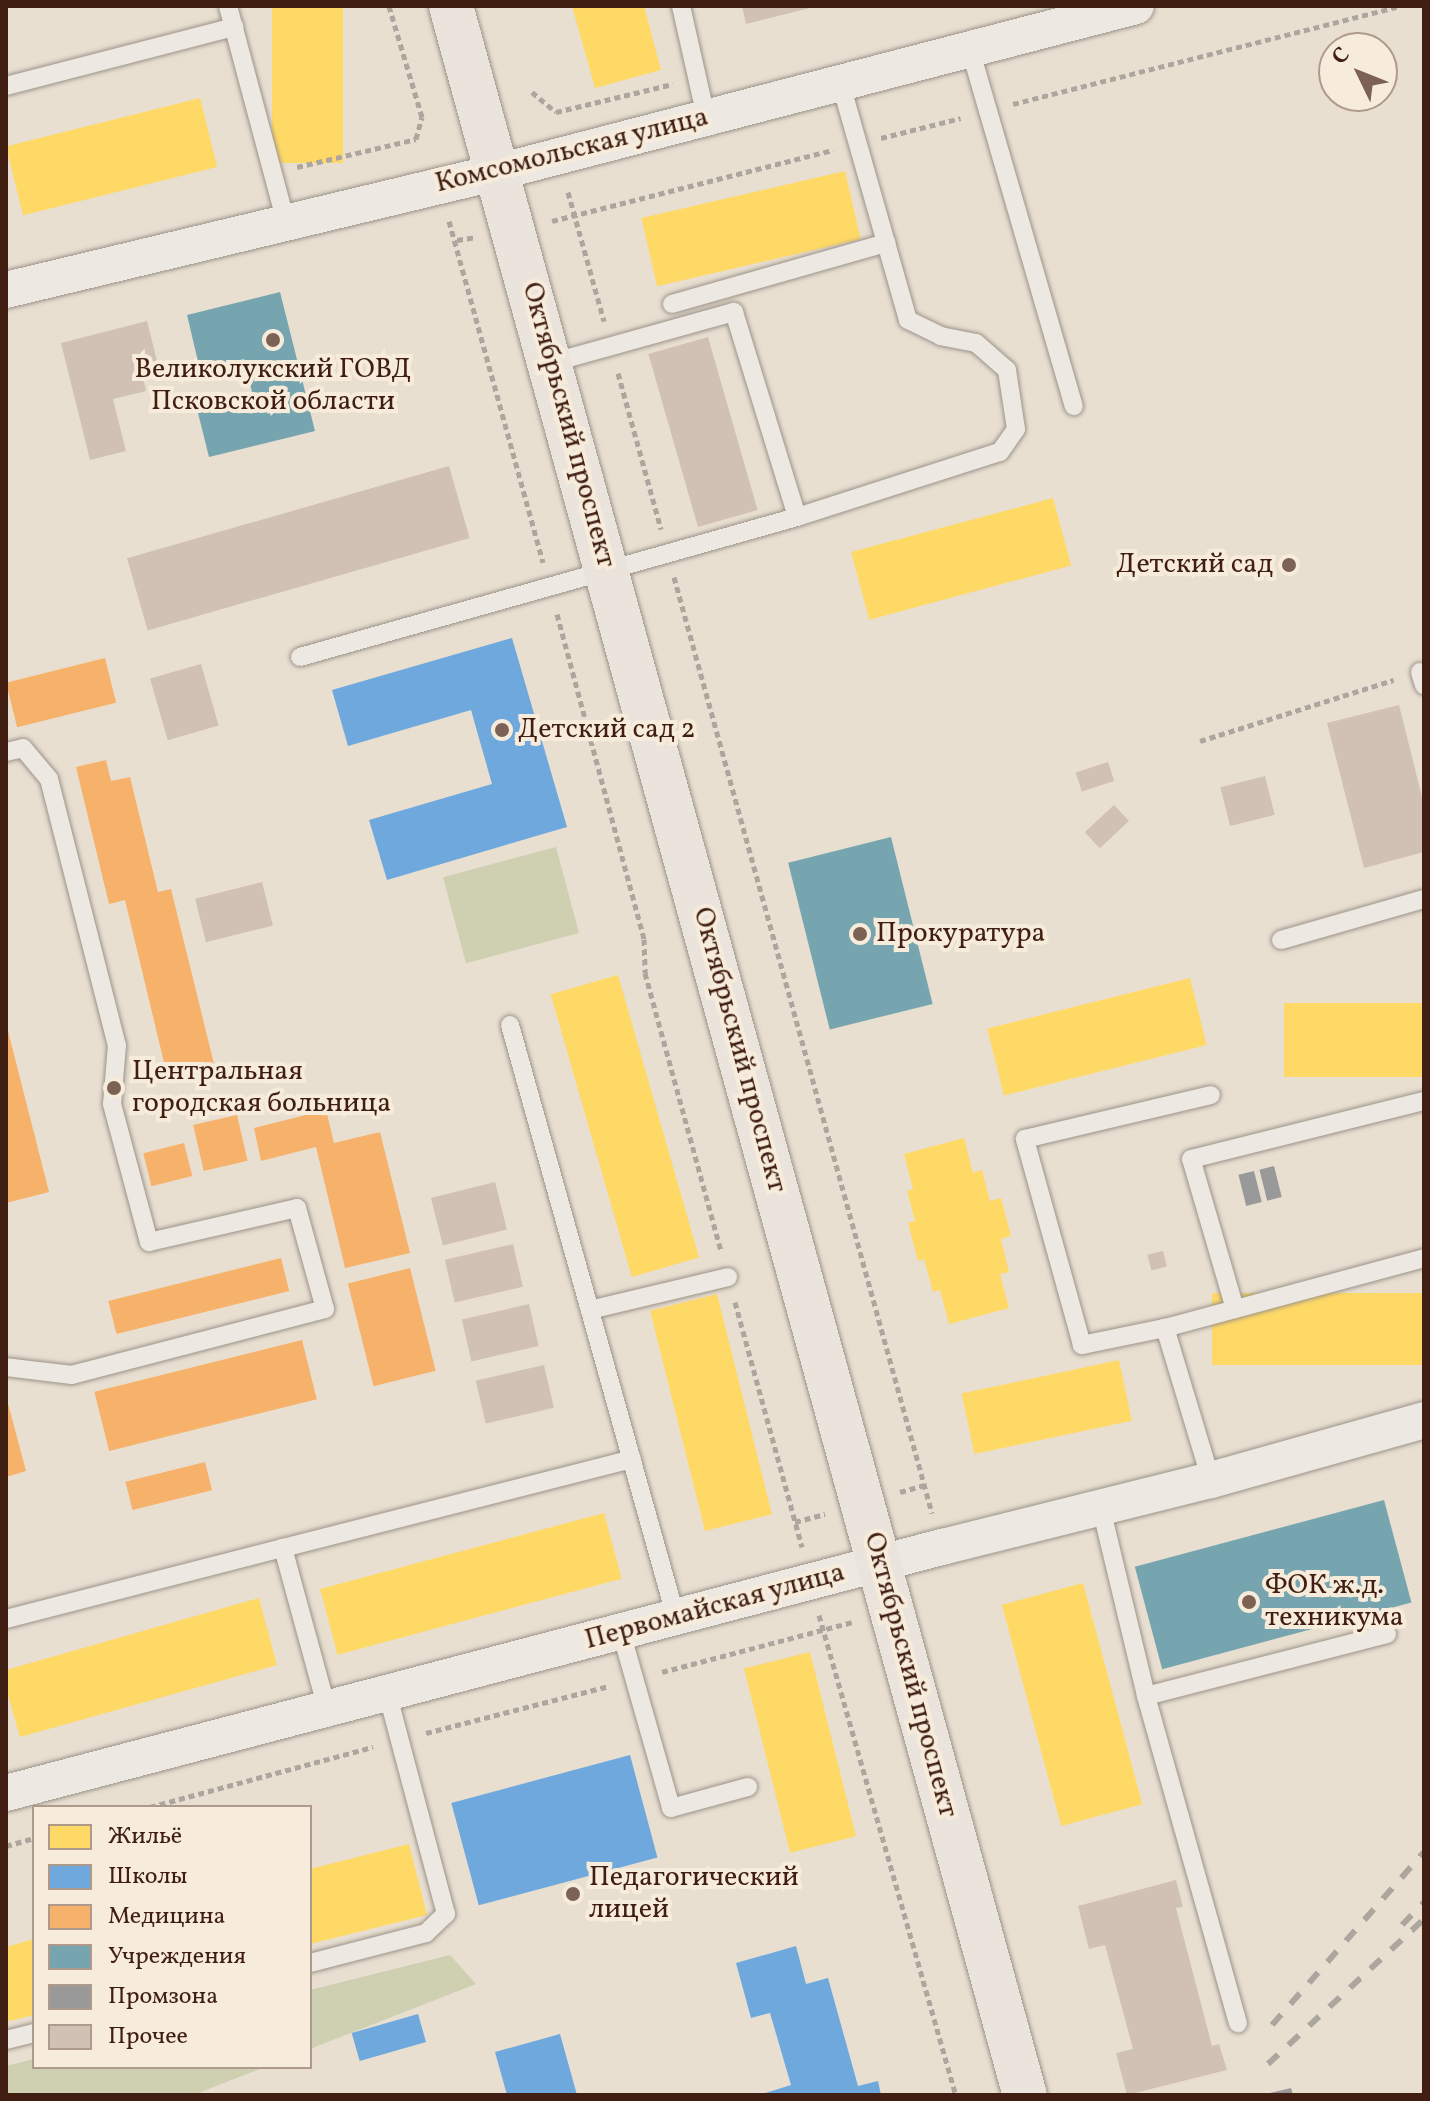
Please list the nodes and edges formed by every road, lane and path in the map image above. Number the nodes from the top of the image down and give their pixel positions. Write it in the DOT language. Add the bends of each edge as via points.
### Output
graph roads {
  1 [pos="228,6"];
  2 [pos="389,6"];
  3 [pos="451,6"];
  4 [pos="681,6"];
  5 [pos="1136,6"];
  6 [pos="1401,6"];
  7 [pos="234,27"];
  8 [pos="970,49"];
  9 [pos="697,78"];
  10 [pos="840,82"];
  11 [pos="6,86"];
  12 [pos="532,92"];
  13 [pos="988,111"];
  14 [pos="706,117"];
  15 [pos="858,144"];
  16 [pos="557,156"];
  17 [pos="498,172"];
  18 [pos="273,173"];
  19 [pos="435,186"];
  20 [pos="575,216"];
  21 [pos="286,222"];
  22 [pos="514,231"];
  23 [pos="457,240"];
  24 [pos="886,243"];
  25 [pos="6,290"];
  26 [pos="672,304"];
  27 [pos="610,345"];
  28 [pos="551,363"];
  29 [pos="1074,406"];
  30 [pos="797,517"];
  31 [pos="668,553"];
  32 [pos="607,570"];
  33 [pos="550,586"];
  34 [pos="300,657"];
  35 [pos="1422,678"];
  36 [pos="1200,741"];
  37 [pos="6,752"];
  38 [pos="1424,899"];
  39 [pos="1281,940"];
  40 [pos="510,1025"];
  41 [pos="1211,1095"];
  42 [pos="1424,1101"];
  43 [pos="1424,1258"];
  44 [pos="728,1277"];
  45 [pos="1235,1309"];
  46 [pos="590,1310"];
  47 [pos="1165,1328"];
  48 [pos="6,1367"];
  49 [pos="1424,1420"];
  50 [pos="632,1459"];
  51 [pos="1211,1480"];
  52 [pos="1101,1508"];
  53 [pos="942,1547"];
  54 [pos="283,1548"];
  55 [pos="879,1564"];
  56 [pos="811,1582"];
  57 [pos="892,1611"];
  58 [pos="676,1618"];
  59 [pos="6,1619"];
  60 [pos="823,1630"];
  61 [pos="621,1632"];
  62 [pos="1387,1634"];
  63 [pos="634,1679"];
  64 [pos="387,1693"];
  65 [pos="1146,1696"];
  66 [pos="327,1709"];
  67 [pos="399,1740"];
  68 [pos="748,1787"];
  69 [pos="6,1793"];
  70 [pos="157,1805"];
  71 [pos="32,1839"];
  72 [pos="6,1846"];
  73 [pos="312,1962"];
  74 [pos="1238,2023"];
  75 [pos="32,2034"];
  76 [pos="6,2040"];
  77 [pos="956,2095"];
  78 [pos="1025,2095"];
  1 -- 7 [label="lane"];
  2 -- 18 [label="path" via="422,117 416,139"];
  3 -- 17 [label="main road, Октябрьский проспект"];
  4 -- 9 [label="lane"];
  5 -- 8 [label="street, Комсомольская улица"];
  6 -- 13 [label="path"];
  7 -- 11 [label="lane"];
  7 -- 18 [label="lane"];
  8 -- 10 [label="street, Комсомольская улица"];
  8 -- 13 [label="lane"];
  9 -- 12 [label="path" via="556,112"];
  9 -- 14 [label="lane"];
  10 -- 14 [label="street, Комсомольская улица"];
  10 -- 15 [label="lane"];
  13 -- 15 [label="path"];
  13 -- 29 [label="lane"];
  14 -- 16 [label="street, Комсомольская улица"];
  15 -- 20 [label="path"];
  15 -- 24 [label="lane"];
  16 -- 17 [label="street, Комсомольская улица"];
  16 -- 20 [label="path"];
  17 -- 19 [label="street, Комсомольская улица"];
  17 -- 22 [label="main road, Октябрьский проспект"];
  18 -- 21 [label="lane"];
  19 -- 21 [label="street, Комсомольская улица"];
  19 -- 23 [label="path"];
  20 -- 22 [label="path"];
  20 -- 27 [label="path"];
  21 -- 25 [label="street, Комсомольская улица"];
  22 -- 23 [label="path"];
  22 -- 28 [label="main road, Октябрьский проспект"];
  23 -- 33 [label="path"];
  24 -- 26 [label="lane"];
  24 -- 30 [label="lane" via="908,320 941,336 976,343 1007,370 1016,429 1000,452"];
  27 -- 28 [label="lane"];
  27 -- 30 [label="lane" via="734,312"];
  27 -- 31 [label="path"];
  28 -- 32 [label="main road, Октябрьский проспект"];
  30 -- 31 [label="lane"];
  31 -- 32 [label="lane"];
  31 -- 53 [label="path"];
  32 -- 33 [label="lane"];
  32 -- 55 [label="main road, Октябрьский проспект"];
  33 -- 34 [label="lane"];
  33 -- 44 [label="path" via="644,939 645,973"];
  35 -- 36 [label="path"];
  37 -- 48 [label="lane" via="23,748 49,779 117,1045 112,1104 149,1242 297,1208 325,1309 72,1375"];
  38 -- 39 [label="lane"];
  40 -- 46 [label="lane"];
  41 -- 47 [label="lane" via="1025,1139 1082,1345"];
  42 -- 45 [label="lane" via="1191,1159"];
  43 -- 45 [label="lane"];
  44 -- 46 [label="lane"];
  44 -- 56 [label="path"];
  45 -- 47 [label="lane"];
  46 -- 50 [label="lane"];
  47 -- 51 [label="lane"];
  49 -- 51 [label="street, Первомайская улица"];
  50 -- 54 [label="lane"];
  50 -- 58 [label="lane"];
  51 -- 52 [label="street, Первомайская улица"];
  52 -- 53 [label="street, Первомайская улица"];
  52 -- 65 [label="lane"];
  53 -- 55 [label="street, Первомайская улица"];
  54 -- 59 [label="lane"];
  54 -- 66 [label="lane"];
  55 -- 56 [label="street, Первомайская улица"];
  55 -- 57 [label="main road, Октябрьский проспект"];
  56 -- 58 [label="street, Первомайская улица"];
  56 -- 60 [label="path"];
  57 -- 60 [label="path"];
  57 -- 78 [label="main road, Октябрьский проспект"];
  58 -- 61 [label="street, Первомайская улица"];
  60 -- 63 [label="path"];
  60 -- 77 [label="path"];
  61 -- 63 [label="lane"];
  61 -- 64 [label="street, Первомайская улица"];
  62 -- 65 [label="lane"];
  63 -- 67 [label="path"];
  63 -- 68 [label="lane" via="671,1808"];
  64 -- 66 [label="street, Первомайская улица"];
  64 -- 67 [label="lane"];
  65 -- 74 [label="lane"];
  66 -- 69 [label="street, Первомайская улица"];
  67 -- 70 [label="path"];
  67 -- 73 [label="lane" via="446,1914 426,1933"];
  71 -- 72 [label="path"];
  75 -- 76 [label="lane"];
}
